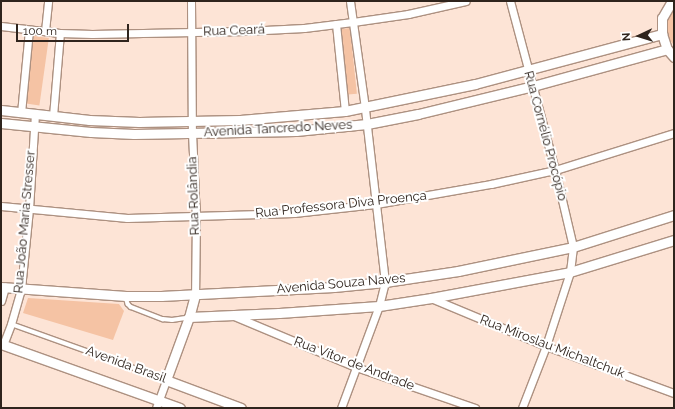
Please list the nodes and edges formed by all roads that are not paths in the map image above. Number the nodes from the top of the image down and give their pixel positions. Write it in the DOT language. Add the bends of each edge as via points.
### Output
graph roads {
  1 [pos="48,1"];
  2 [pos="191,1"];
  3 [pos="350,1"];
  4 [pos="466,1"];
  5 [pos="510,1"];
  6 [pos="672,1"];
  7 [pos="353,22"];
  8 [pos="336,24"];
  9 [pos="1,26"];
  10 [pos="29,30"];
  11 [pos="45,31"];
  12 [pos="60,33"];
  13 [pos="191,33"];
  14 [pos="662,34"];
  15 [pos="667,49"];
  16 [pos="674,56"];
  17 [pos="528,70"];
  18 [pos="533,86"];
  19 [pos="365,108"];
  20 [pos="1,110"];
  21 [pos="345,111"];
  22 [pos="21,113"];
  23 [pos="35,114"];
  24 [pos="53,116"];
  25 [pos="192,122"];
  26 [pos="1,123"];
  27 [pos="367,124"];
  28 [pos="34,126"];
  29 [pos="192,133"];
  30 [pos="674,133"];
  31 [pos="555,170"];
  32 [pos="376,204"];
  33 [pos="1,206"];
  34 [pos="29,210"];
  35 [pos="674,215"];
  36 [pos="196,217"];
  37 [pos="674,240"];
  38 [pos="573,247"];
  39 [pos="570,272"];
  40 [pos="384,282"];
  41 [pos="3,287"];
  42 [pos="21,289"];
  43 [pos="194,295"];
  44 [pos="126,296"];
  45 [pos="431,298"];
  46 [pos="1,301"];
  47 [pos="379,306"];
  48 [pos="234,316"];
  49 [pos="189,317"];
  50 [pos="11,324"];
  51 [pos="546,346"];
  52 [pos="2,347"];
  53 [pos="356,367"];
  54 [pos="166,380"];
  55 [pos="674,393"];
  56 [pos="158,404"];
  57 [pos="180,408"];
  58 [pos="241,408"];
  59 [pos="341,408"];
  60 [pos="475,408"];
  61 [pos="522,408"];
  1 -- 11 [label="street"];
  2 -- 13 [label="street, Rua Rolândia"];
  3 -- 7 [label="street"];
  4 -- 7 [label="street, Rua Ceará" via="408,14"];
  5 -- 17 [label="street, Rua Cornélio Procópio"];
  6 -- 14 [label="street" via="662,18"];
  7 -- 8 [label="street, Rua Ceará"];
  7 -- 19 [label="street"];
  8 -- 13 [label="street, Rua Ceará"];
  8 -- 21 [label="street"];
  9 -- 10 [label="street, Rua Ceará"];
  10 -- 11 [label="street, Rua Ceará"];
  10 -- 22 [label="street"];
  11 -- 12 [label="street, Rua Ceará"];
  12 -- 13 [label="street, Rua Ceará"];
  12 -- 24 [label="street"];
  13 -- 25 [label="street, Rua Rolândia"];
  14 -- 15 [label="street"];
  14 -- 17 [label="street, Avenida Tancredo Neves"];
  15 -- 16 [label="street"];
  15 -- 18 [label="street, Avenida Tancredo Neves"];
  17 -- 18 [label="street, Rua Cornélio Procópio"];
  17 -- 19 [label="street, Avenida Tancredo Neves"];
  18 -- 27 [label="street, Avenida Tancredo Neves"];
  18 -- 31 [label="street, Rua Cornélio Procópio"];
  19 -- 21 [label="street, Avenida Tancredo Neves"];
  19 -- 27 [label="street"];
  20 -- 22 [label="street, Avenida Tancredo Neves"];
  21 -- 25 [label="street, Avenida Tancredo Neves" via="290,117"];
  22 -- 23 [label="street, Avenida Tancredo Neves"];
  23 -- 24 [label="street, Avenida Tancredo Neves"];
  23 -- 28 [label="street, Rua João Maria Stresser"];
  24 -- 25 [label="street, Avenida Tancredo Neves" via="117,121"];
  25 -- 29 [label="street, Rua Rolândia"];
  26 -- 28 [label="street, Avenida Tancredo Neves"];
  27 -- 29 [label="street, Avenida Tancredo Neves" via="296,130"];
  27 -- 32 [label="street"];
  28 -- 29 [label="street, Avenida Tancredo Neves" via="134,134"];
  28 -- 34 [label="street, Rua João Maria Stresser"];
  29 -- 36 [label="street, Rua Rolândia"];
  30 -- 31 [label="street, Rua Professora Diva Proença"];
  31 -- 32 [label="street, Rua Professora Diva Proença" via="484,186"];
  31 -- 38 [label="street, Rua Cornélio Procópio"];
  32 -- 36 [label="street, Rua Professora Diva Proença" via="294,213"];
  32 -- 40 [label="street"];
  33 -- 34 [label="street, Rua Professora Diva Proença"];
  34 -- 36 [label="street, Rua Professora Diva Proença" via="127,218"];
  34 -- 42 [label="street, Rua João Maria Stresser"];
  35 -- 38 [label="street, Avenida Souza Naves"];
  36 -- 43 [label="street, Rua Rolândia"];
  37 -- 39 [label="street, Avenida Souza Naves"];
  38 -- 39 [label="street, Rua Cornélio Procópio"];
  38 -- 40 [label="street, Avenida Souza Naves" via="458,271"];
  39 -- 45 [label="street, Avenida Souza Naves"];
  39 -- 51 [label="street, Rua Cornélio Procópio"];
  40 -- 43 [label="street, Avenida Souza Naves"];
  40 -- 47 [label="street"];
  41 -- 42 [label="street, Avenida Souza Naves"];
  41 -- 46 [label="street, Rua João Maria Stresser"];
  42 -- 44 [label="street, Avenida Souza Naves"];
  42 -- 50 [label="street, Rua João Maria Stresser"];
  43 -- 44 [label="street, Avenida Souza Naves"];
  43 -- 49 [label="street"];
  44 -- 49 [label="lane" via="131,307 163,319 179,320"];
  45 -- 47 [label="street, Avenida Souza Naves"];
  45 -- 51 [label="street, Rua Miroslau Michaltchuk"];
  47 -- 48 [label="street, Avenida Souza Naves"];
  47 -- 53 [label="street"];
  48 -- 49 [label="street, Avenida Souza Naves"];
  48 -- 53 [label="street, Rua Vítor de Andrade"];
  49 -- 54 [label="street"];
  50 -- 52 [label="street, Rua João Maria Stresser"];
  50 -- 54 [label="lane, Avenida Brasil"];
  51 -- 55 [label="street, Rua Miroslau Michaltchuk"];
  51 -- 61 [label="street, Rua Cornélio Procópio"];
  52 -- 56 [label="street, Avenida Brasil"];
  53 -- 59 [label="street"];
  53 -- 60 [label="street, Rua Vítor de Andrade"];
  54 -- 56 [label="street"];
  54 -- 58 [label="street, Avenida Brasil"];
  56 -- 57 [label="street, Avenida Brasil"];
}
